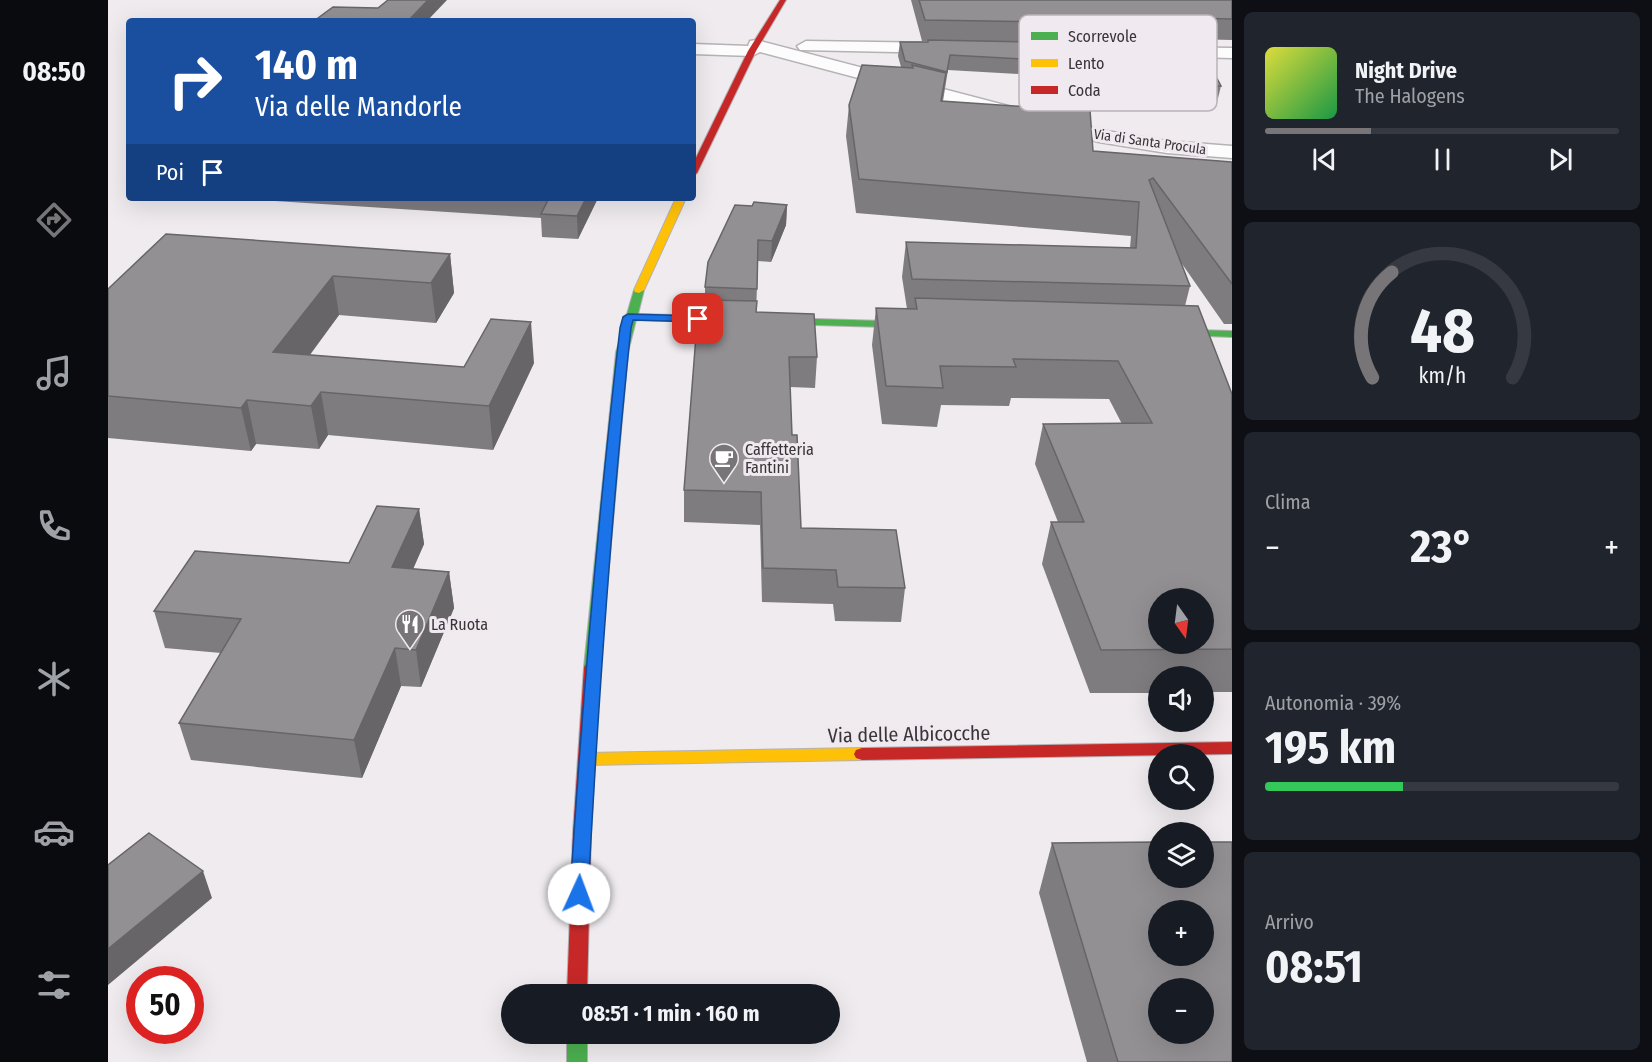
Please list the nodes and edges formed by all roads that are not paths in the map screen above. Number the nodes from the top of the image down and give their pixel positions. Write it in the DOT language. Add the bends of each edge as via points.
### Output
graph roads {
  1 [pos="783,0"];
  2 [pos="754,48"];
  3 [pos="696,49"];
  4 [pos="958,49"];
  5 [pos="1217,53"];
  6 [pos="1232,53"];
  7 [pos="1232,152"];
  8 [pos="696,167"];
  9 [pos="679,201"];
  10 [pos="628,317"];
  11 [pos="936,326"];
  12 [pos="1149,332"];
  13 [pos="1232,334"];
  14 [pos="1232,748"];
  15 [pos="586,759"];
  16 [pos="578,984"];
  17 [pos="577,1044"];
  18 [pos="577,1062"];
  1 -- 2 [label="main road"];
  2 -- 3 [label="street"];
  2 -- 4 [label="street"];
  2 -- 7 [label="street, Via di Santa Procula" via="1099,136"];
  2 -- 8 [label="main road"];
  5 -- 6 [label="street"];
  9 -- 10 [label="main road" via="653,252"];
  10 -- 11 [label="main road"];
  10 -- 15 [label="main road" via="614,430"];
  12 -- 13 [label="main road"];
  14 -- 15 [label="main road, Via delle Albicocche"];
  15 -- 16 [label="main road"];
  17 -- 18 [label="main road"];
}
